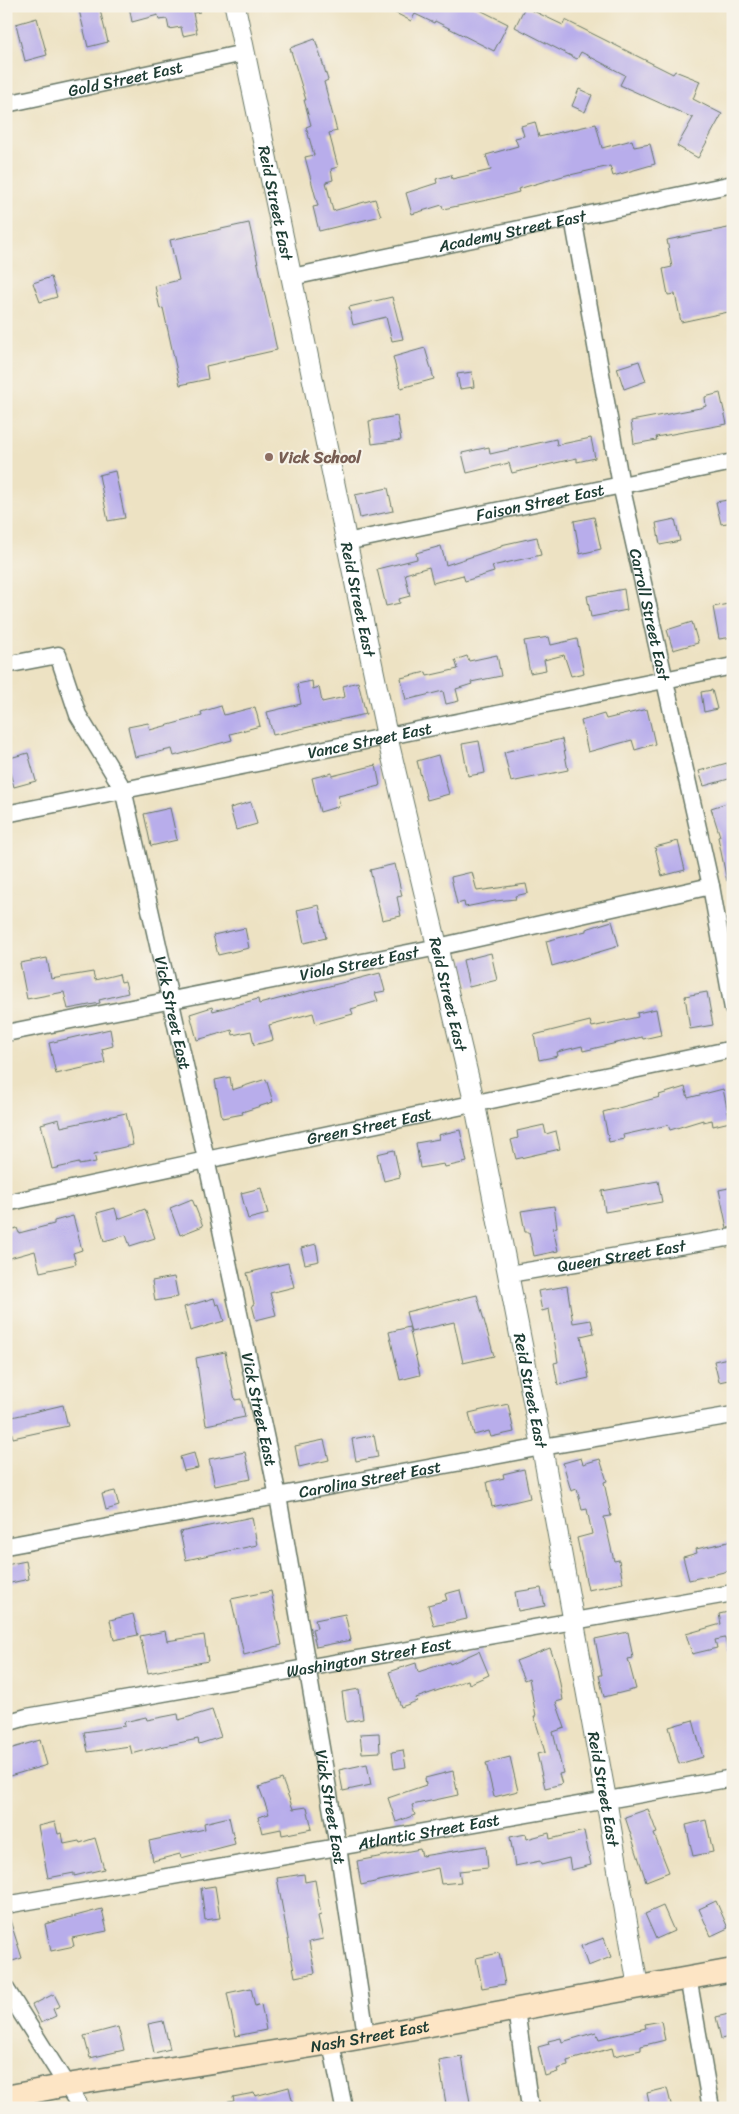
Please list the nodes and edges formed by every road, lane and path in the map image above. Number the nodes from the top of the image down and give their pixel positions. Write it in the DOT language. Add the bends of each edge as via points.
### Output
graph roads {
  1 [pos="235,6"];
  2 [pos="244,53"];
  3 [pos="6,104"];
  4 [pos="733,184"];
  5 [pos="573,218"];
  6 [pos="292,277"];
  7 [pos="733,462"];
  8 [pos="621,485"];
  9 [pos="346,542"];
  10 [pos="6,666"];
  11 [pos="733,666"];
  12 [pos="664,681"];
  13 [pos="387,736"];
  14 [pos="123,789"];
  15 [pos="6,814"];
  16 [pos="711,886"];
  17 [pos="438,947"];
  18 [pos="171,1002"];
  19 [pos="733,1009"];
  20 [pos="6,1034"];
  21 [pos="733,1049"];
  22 [pos="475,1105"];
  23 [pos="206,1159"];
  24 [pos="6,1203"];
  25 [pos="733,1237"];
  26 [pos="509,1274"];
  27 [pos="733,1415"];
  28 [pos="542,1447"];
  29 [pos="278,1496"];
  30 [pos="6,1546"];
  31 [pos="733,1593"];
  32 [pos="574,1621"];
  33 [pos="306,1667"];
  34 [pos="6,1723"];
  35 [pos="733,1778"];
  36 [pos="606,1799"];
  37 [pos="338,1847"];
  38 [pos="6,1905"];
  39 [pos="733,1970"];
  40 [pos="688,1978"];
  41 [pos="638,1987"];
  42 [pos="6,1989"];
  43 [pos="516,2009"];
  44 [pos="366,2035"];
  45 [pos="332,2043"];
  46 [pos="67,2085"];
  47 [pos="6,2097"];
  48 [pos="81,2108"];
  49 [pos="344,2108"];
  50 [pos="530,2108"];
  51 [pos="712,2108"];
  1 -- 2 [label="street, Reid Street East"];
  2 -- 3 [label="street, Gold Street East"];
  2 -- 6 [label="street, Reid Street East"];
  4 -- 5 [label="street, Academy Street East"];
  5 -- 6 [label="street, Academy Street East"];
  5 -- 8 [label="street, Carroll Street East"];
  6 -- 9 [label="street, Reid Street East"];
  7 -- 8 [label="street, Faison Street East"];
  8 -- 9 [label="street, Faison Street East"];
  8 -- 12 [label="street, Carroll Street East"];
  9 -- 13 [label="street, Reid Street East"];
  10 -- 14 [label="street, Vick Street East" via="58,655 78,715"];
  11 -- 12 [label="street, Vance Street East"];
  12 -- 13 [label="street, Vance Street East"];
  12 -- 16 [label="street, Carroll Street East"];
  13 -- 14 [label="street, Vance Street East"];
  13 -- 17 [label="street, Reid Street East"];
  14 -- 15 [label="street, Vance Street East"];
  14 -- 18 [label="street, Vick Street East"];
  16 -- 17 [label="street, Viola Street East"];
  16 -- 19 [label="street, Carroll Street East"];
  17 -- 18 [label="street, Viola Street East"];
  17 -- 22 [label="street, Reid Street East"];
  18 -- 20 [label="street, Viola Street East"];
  18 -- 23 [label="street, Vick Street East"];
  21 -- 22 [label="street, Green Street East"];
  22 -- 23 [label="street, Green Street East"];
  22 -- 26 [label="street, Reid Street East"];
  23 -- 24 [label="street, Green Street East"];
  23 -- 29 [label="street, Vick Street East"];
  25 -- 26 [label="street, Queen Street East"];
  26 -- 28 [label="street, Reid Street East"];
  27 -- 28 [label="street, Carolina Street East"];
  28 -- 29 [label="street, Carolina Street East"];
  28 -- 32 [label="street, Reid Street East"];
  29 -- 30 [label="street, Carolina Street East"];
  29 -- 33 [label="street, Vick Street East"];
  31 -- 32 [label="street, Washington Street East"];
  32 -- 33 [label="street, Washington Street East"];
  32 -- 36 [label="street, Reid Street East"];
  33 -- 34 [label="street, Washington Street East"];
  33 -- 37 [label="street, Vick Street East"];
  35 -- 36 [label="street, Atlantic Street East"];
  36 -- 37 [label="street, Atlantic Street East"];
  36 -- 41 [label="street, Reid Street East"];
  37 -- 38 [label="street, Atlantic Street East"];
  37 -- 44 [label="street, Vick Street East"];
  39 -- 40 [label="main road, Nash Street East"];
  40 -- 41 [label="main road, Nash Street East"];
  40 -- 51 [label="street"];
  41 -- 43 [label="main road, Nash Street East"];
  42 -- 46 [label="street"];
  43 -- 44 [label="main road, Nash Street East"];
  43 -- 50 [label="street"];
  44 -- 45 [label="main road, Nash Street East"];
  45 -- 46 [label="main road, Nash Street East"];
  45 -- 49 [label="street"];
  46 -- 47 [label="main road, Nash Street East"];
  46 -- 48 [label="street"];
}
